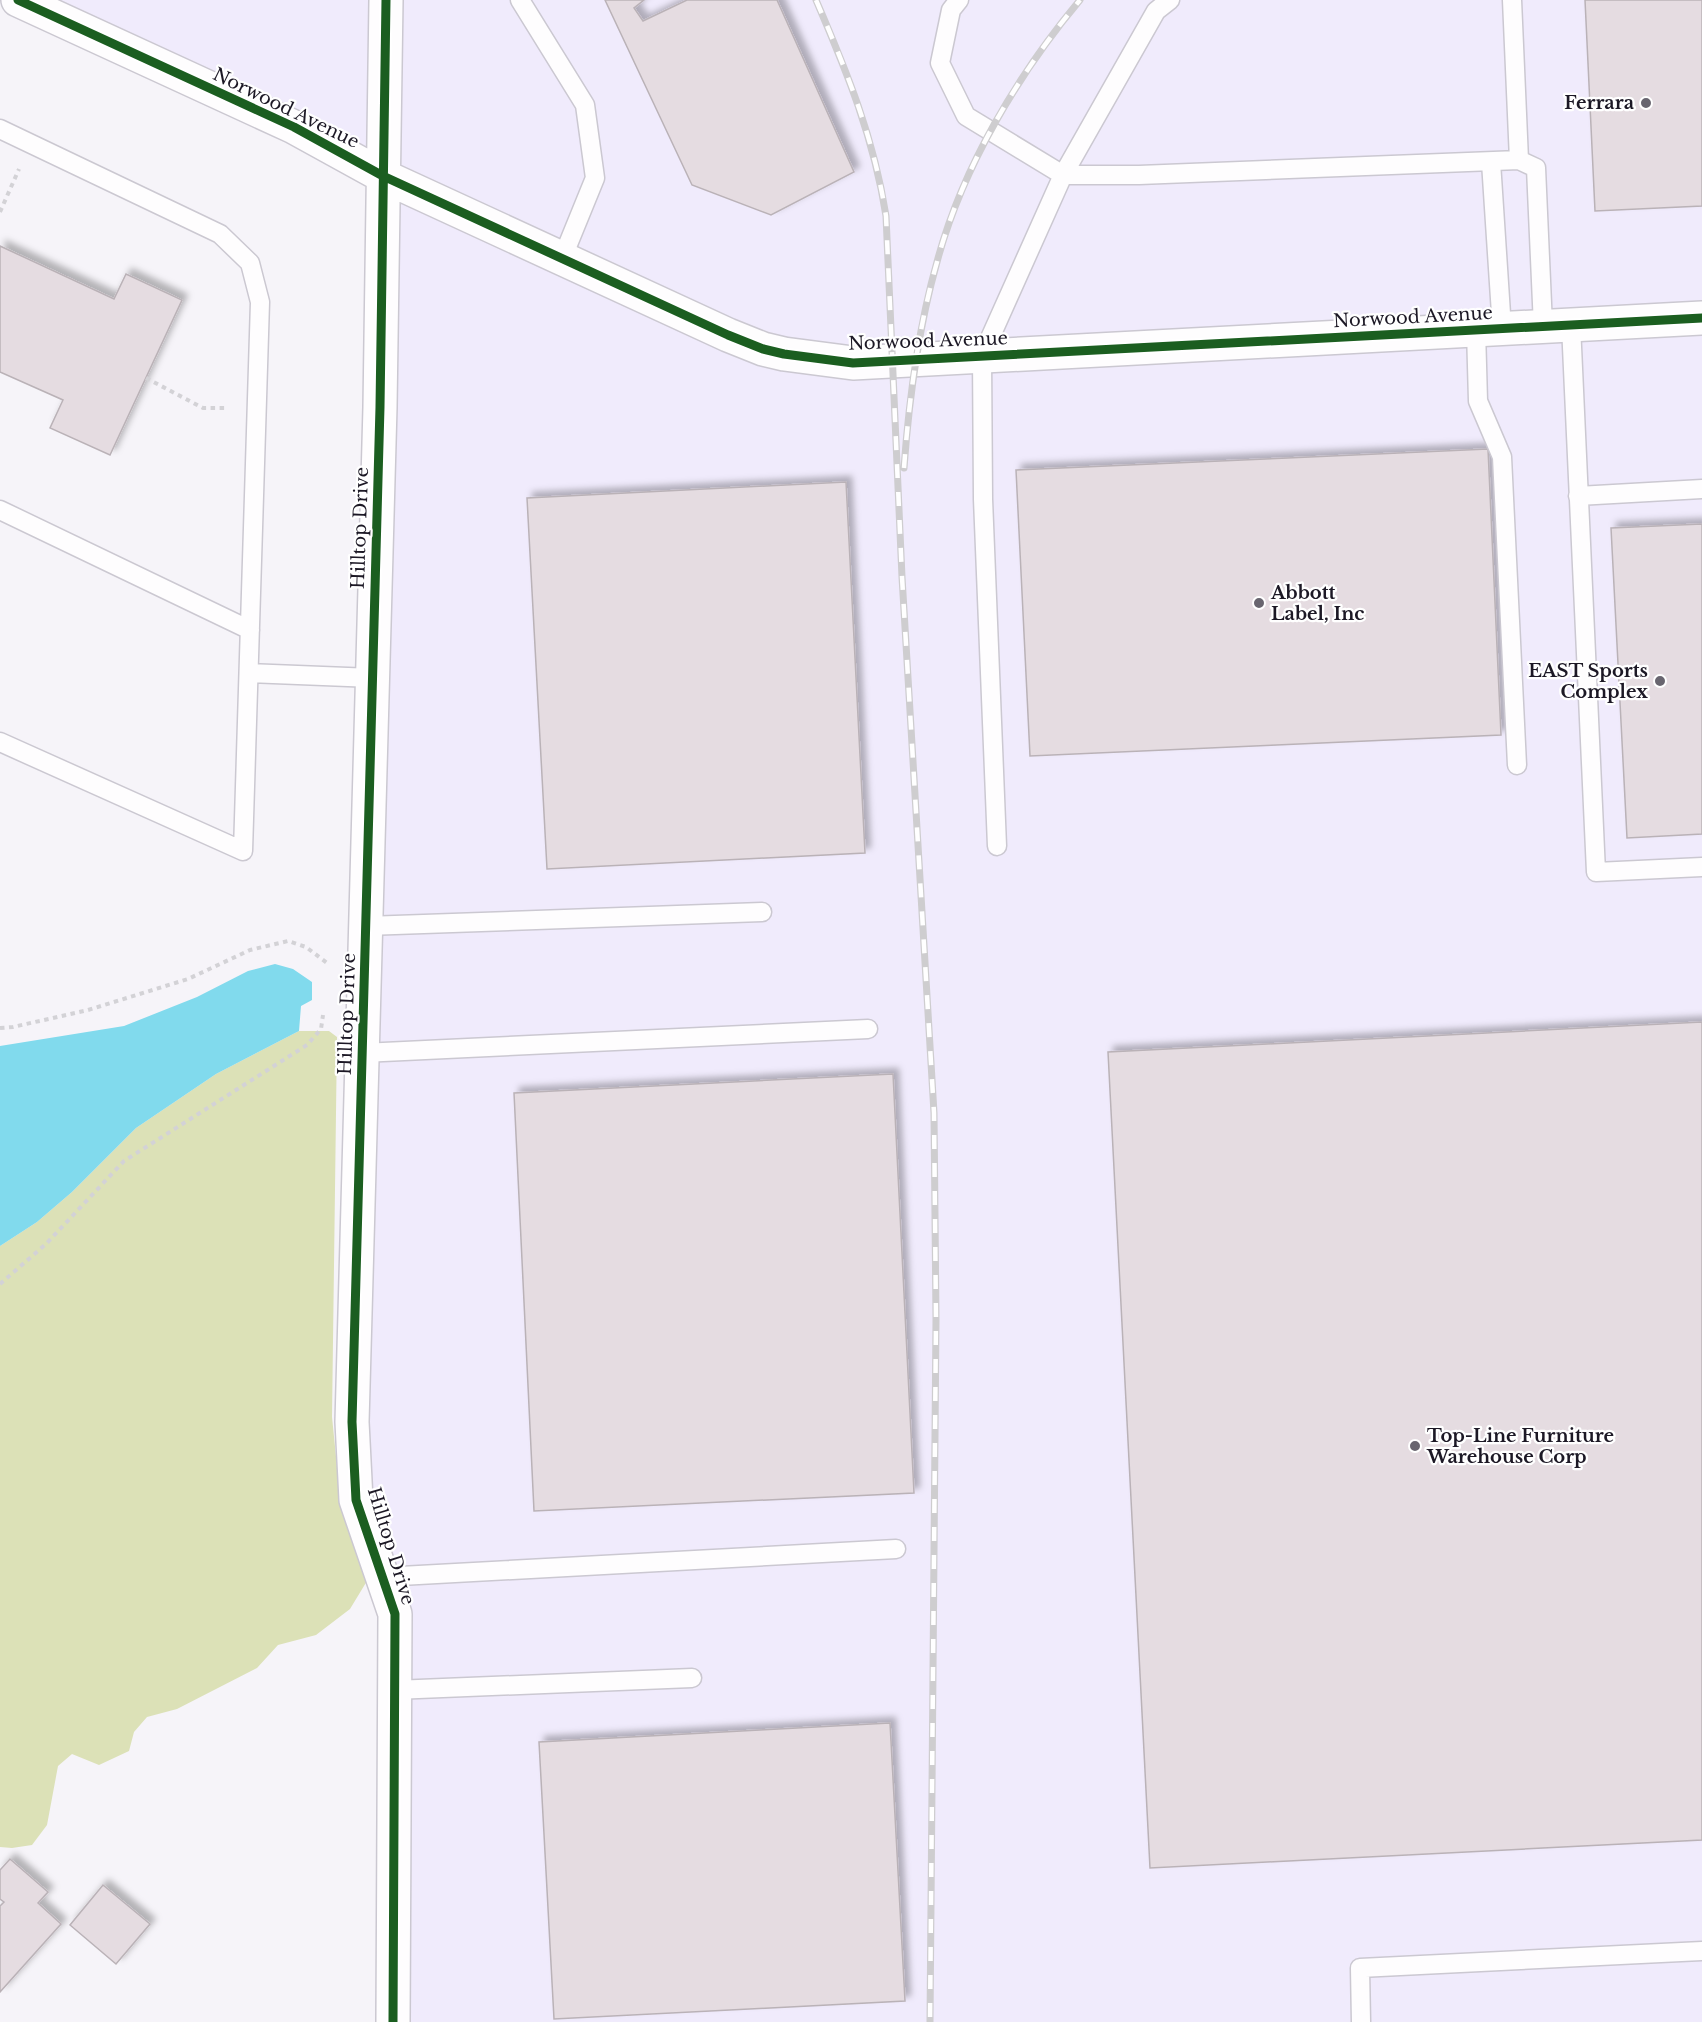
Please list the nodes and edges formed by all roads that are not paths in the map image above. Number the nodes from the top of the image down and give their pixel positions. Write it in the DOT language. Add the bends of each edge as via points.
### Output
graph roads {
  1 [pos="18,0"];
  2 [pos="386,0"];
  3 [pos="520,0"];
  4 [pos="959,0"];
  5 [pos="1170,0"];
  6 [pos="1512,0"];
  7 [pos="0,129"];
  8 [pos="1519,160"];
  9 [pos="1491,162"];
  10 [pos="1063,175"];
  11 [pos="383,176"];
  12 [pos="562,259"];
  13 [pos="1702,318"];
  14 [pos="1557,326"];
  15 [pos="1489,329"];
  16 [pos="982,356"];
  17 [pos="1702,489"];
  18 [pos="1578,496"];
  19 [pos="0,510"];
  20 [pos="250,630"];
  21 [pos="249,673"];
  22 [pos="372,678"];
  23 [pos="0,742"];
  24 [pos="1517,765"];
  25 [pos="997,846"];
  26 [pos="1702,867"];
  27 [pos="762,912"];
  28 [pos="366,926"];
  29 [pos="868,1029"];
  30 [pos="362,1053"];
  31 [pos="896,1549"];
  32 [pos="382,1577"];
  33 [pos="693,1678"];
  34 [pos="394,1689"];
  35 [pos="1702,1951"];
  36 [pos="393,2022"];
  37 [pos="1361,2022"];
  1 -- 11 [label="street, Norwood Avenue" via="294,127"];
  2 -- 11 [label="street, Hilltop Drive"];
  3 -- 12 [label="lane" via="585,105 595,178"];
  4 -- 10 [label="lane" via="951,10 940,63 966,116"];
  5 -- 10 [label="lane" via="1156,11"];
  6 -- 8 [label="lane"];
  7 -- 20 [label="lane" via="220,234 250,263 260,302"];
  8 -- 9 [label="lane"];
  8 -- 14 [label="lane" via="1536,168"];
  9 -- 10 [label="lane"];
  9 -- 15 [label="lane"];
  10 -- 16 [label="lane"];
  11 -- 12 [label="street, Norwood Avenue"];
  11 -- 22 [label="street, Hilltop Drive"];
  12 -- 16 [label="street, Norwood Avenue" via="728,335 784,354 853,363"];
  13 -- 14 [label="street, Norwood Avenue"];
  14 -- 15 [label="street, Norwood Avenue"];
  14 -- 18 [label="lane"];
  15 -- 16 [label="street, Norwood Avenue"];
  15 -- 24 [label="lane" via="1478,401 1502,457"];
  16 -- 25 [label="lane" via="983,499"];
  17 -- 18 [label="lane"];
  18 -- 26 [label="lane" via="1596,872"];
  19 -- 20 [label="lane"];
  20 -- 21 [label="lane"];
  21 -- 22 [label="lane"];
  21 -- 23 [label="lane" via="243,851"];
  22 -- 28 [label="street, Hilltop Drive"];
  27 -- 28 [label="lane"];
  28 -- 30 [label="street, Hilltop Drive"];
  29 -- 30 [label="lane"];
  30 -- 32 [label="street, Hilltop Drive" via="352,1422 356,1500"];
  31 -- 32 [label="lane"];
  32 -- 34 [label="street, Hilltop Drive" via="395,1614"];
  33 -- 34 [label="lane"];
  34 -- 36 [label="street, Hilltop Drive"];
  35 -- 37 [label="lane" via="1360,1968"];
}
